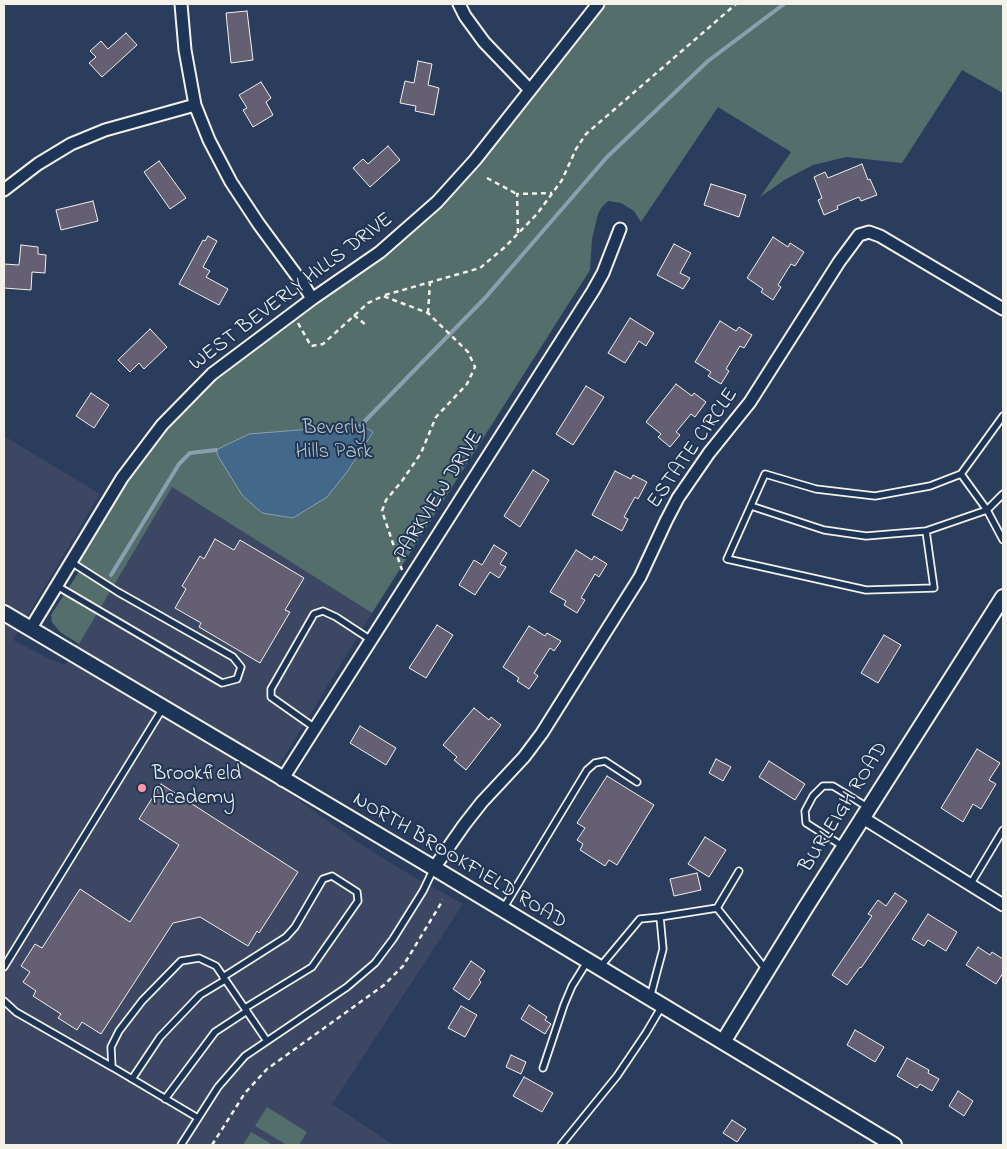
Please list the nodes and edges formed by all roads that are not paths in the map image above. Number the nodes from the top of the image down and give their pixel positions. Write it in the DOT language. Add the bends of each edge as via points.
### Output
graph roads {
  1 [pos="181,4"];
  2 [pos="459,4"];
  3 [pos="598,4"];
  4 [pos="530,90"];
  5 [pos="194,105"];
  6 [pos="4,190"];
  7 [pos="620,229"];
  8 [pos="312,299"];
  9 [pos="1003,309"];
  10 [pos="1003,416"];
  11 [pos="961,474"];
  12 [pos="1003,494"];
  13 [pos="750,506"];
  14 [pos="988,510"];
  15 [pos="926,531"];
  16 [pos="1003,540"];
  17 [pos="71,562"];
  18 [pos="57,586"];
  19 [pos="1003,597"];
  20 [pos="4,613"];
  21 [pos="31,628"];
  22 [pos="371,640"];
  23 [pos="163,708"];
  24 [pos="315,728"];
  25 [pos="282,780"];
  26 [pos="637,782"];
  27 [pos="866,813"];
  28 [pos="1003,830"];
  29 [pos="844,847"];
  30 [pos="434,868"];
  31 [pos="739,871"];
  32 [pos="970,885"];
  33 [pos="1003,905"];
  34 [pos="717,908"];
  35 [pos="502,910"];
  36 [pos="660,917"];
  37 [pos="593,965"];
  38 [pos="4,967"];
  39 [pos="767,971"];
  40 [pos="224,978"];
  41 [pos="649,999"];
  42 [pos="4,1001"];
  43 [pos="662,1006"];
  44 [pos="246,1009"];
  45 [pos="267,1041"];
  46 [pos="723,1042"];
  47 [pos="112,1066"];
  48 [pos="543,1068"];
  49 [pos="132,1079"];
  50 [pos="166,1099"];
  51 [pos="198,1118"];
  52 [pos="181,1145"];
  53 [pos="561,1145"];
  54 [pos="894,1145"];
  1 -- 5 [label="street"];
  2 -- 4 [label="street" via="484,42"];
  3 -- 4 [label="street, WEST BEVERLY HILLS DRIVE"];
  4 -- 8 [label="street, WEST BEVERLY HILLS DRIVE" via="437,202 380,252"];
  5 -- 6 [label="street" via="105,130 70,144"];
  5 -- 8 [label="street" via="231,182"];
  7 -- 22 [label="street, PARKVIEW DRIVE" via="603,274"];
  8 -- 17 [label="street, WEST BEVERLY HILLS DRIVE" via="212,374 162,425 122,478"];
  9 -- 30 [label="street, ESTATE CIRCLE" via="880,236 869,232 859,235 838,262 750,402 678,498 640,577 542,733 482,802"];
  10 -- 11 [label="lane"];
  11 -- 13 [label="lane" via="930,486 874,496 816,489 765,474"];
  11 -- 14 [label="lane"];
  12 -- 14 [label="lane"];
  13 -- 15 [label="lane" via="824,530 849,534 866,536"];
  13 -- 15 [label="lane" via="727,559 866,590 934,588"];
  14 -- 15 [label="lane"];
  14 -- 16 [label="lane"];
  17 -- 18 [label="street, WEST BEVERLY HILLS DRIVE"];
  17 -- 18 [label="lane" via="233,657 241,667 237,679 222,683"];
  18 -- 21 [label="street, WEST BEVERLY HILLS DRIVE"];
  19 -- 27 [label="street, BURLEIGH ROAD"];
  20 -- 21 [label="street, NORTH BROOKFIELD ROAD"];
  21 -- 23 [label="street, NORTH BROOKFIELD ROAD"];
  22 -- 24 [label="street, PARKVIEW DRIVE"];
  22 -- 24 [label="lane" via="323,611 314,614 271,689 271,697"];
  23 -- 25 [label="street, NORTH BROOKFIELD ROAD"];
  23 -- 38 [label="lane"];
  24 -- 25 [label="street, PARKVIEW DRIVE"];
  25 -- 30 [label="street, NORTH BROOKFIELD ROAD"];
  26 -- 35 [label="lane" via="605,761 595,762 587,770"];
  27 -- 29 [label="street, BURLEIGH ROAD"];
  27 -- 29 [label="lane" via="833,786 822,786 813,796 805,810 806,823"];
  27 -- 32 [label="street"];
  28 -- 32 [label="lane"];
  29 -- 39 [label="street, BURLEIGH ROAD"];
  30 -- 35 [label="street, NORTH BROOKFIELD ROAD"];
  30 -- 45 [label="lane" via="418,899 375,963 347,987"];
  31 -- 34 [label="lane"];
  32 -- 33 [label="street"];
  34 -- 36 [label="lane"];
  34 -- 39 [label="lane"];
  35 -- 37 [label="street, NORTH BROOKFIELD ROAD"];
  36 -- 37 [label="lane" via="640,919"];
  36 -- 41 [label="lane" via="663,949"];
  37 -- 41 [label="street, NORTH BROOKFIELD ROAD"];
  37 -- 48 [label="lane" via="572,986"];
  39 -- 46 [label="street, BURLEIGH ROAD"];
  40 -- 44 [label="lane"];
  40 -- 44 [label="lane" via="295,927 323,879 332,876 357,892 358,901 312,967"];
  40 -- 47 [label="lane" via="216,966 199,958 182,961 142,1000 119,1031 111,1047"];
  40 -- 49 [label="lane" via="200,996 160,1037"];
  41 -- 43 [label="street, NORTH BROOKFIELD ROAD"];
  42 -- 47 [label="lane" via="16,1012"];
  43 -- 46 [label="street, NORTH BROOKFIELD ROAD"];
  43 -- 53 [label="lane" via="617,1076"];
  44 -- 45 [label="lane"];
  44 -- 50 [label="lane" via="215,1032"];
  45 -- 51 [label="lane" via="245,1056 218,1087"];
  46 -- 54 [label="street, NORTH BROOKFIELD ROAD"];
  47 -- 49 [label="lane"];
  49 -- 50 [label="lane"];
  50 -- 51 [label="lane"];
  51 -- 52 [label="lane"];
}
